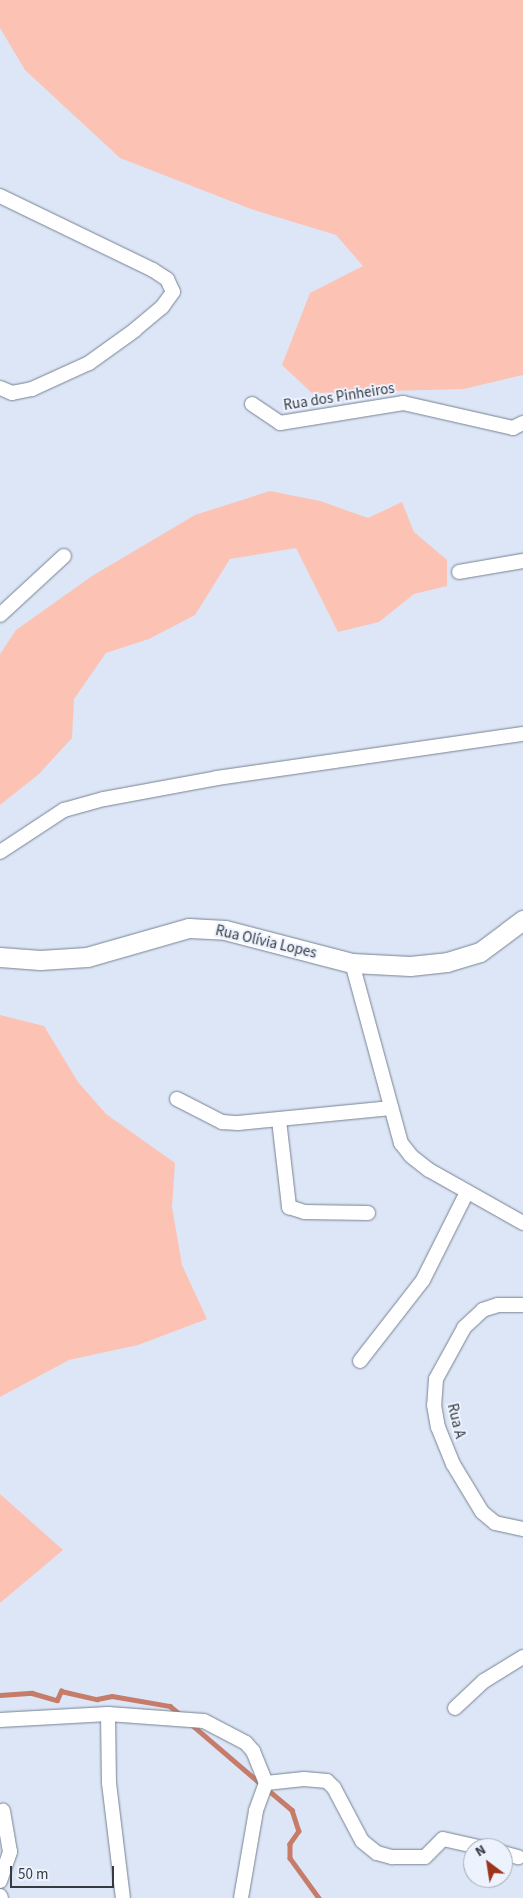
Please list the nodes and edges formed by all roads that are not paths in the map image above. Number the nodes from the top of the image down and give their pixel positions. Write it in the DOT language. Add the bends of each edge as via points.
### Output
graph roads {
  1 [pos="0,196"];
  2 [pos="0,388"];
  3 [pos="252,404"];
  4 [pos="520,429"];
  5 [pos="64,556"];
  6 [pos="523,561"];
  7 [pos="459,572"];
  8 [pos="0,615"];
  9 [pos="523,734"];
  10 [pos="0,852"];
  11 [pos="523,920"];
  12 [pos="0,957"];
  13 [pos="352,964"];
  14 [pos="177,1099"];
  15 [pos="391,1108"];
  16 [pos="279,1120"];
  17 [pos="467,1192"];
  18 [pos="368,1214"];
  19 [pos="523,1223"];
  20 [pos="523,1305"];
  21 [pos="360,1361"];
  22 [pos="523,1529"];
  23 [pos="523,1657"];
  24 [pos="455,1708"];
  25 [pos="108,1714"];
  26 [pos="0,1720"];
  27 [pos="266,1783"];
  28 [pos="3,1811"];
  29 [pos="463,1844"];
  30 [pos="513,1856"];
  31 [pos="518,1857"];
  32 [pos="0,1881"];
  33 [pos="123,1898"];
  34 [pos="241,1898"];
  1 -- 2 [label="street" via="153,270 167,279 173,292 162,307 136,330 89,363 32,389 12,393"];
  3 -- 4 [label="street, Rua dos Pinheiros" via="280,423 403,404"];
  5 -- 8 [label="street"];
  6 -- 7 [label="street"];
  9 -- 10 [label="street" via="208,780 104,799 64,810 46,819"];
  11 -- 13 [label="street, Rua Olívia Lopes" via="480,952 446,962 410,966"];
  12 -- 13 [label="street, Rua Olívia Lopes" via="40,960 87,957 189,928 225,930"];
  13 -- 15 [label="street"];
  14 -- 16 [label="street" via="222,1122"];
  15 -- 16 [label="street"];
  15 -- 17 [label="street" via="401,1143 411,1156"];
  16 -- 18 [label="street" via="289,1207 304,1212"];
  17 -- 19 [label="street"];
  17 -- 21 [label="street" via="423,1280"];
  20 -- 22 [label="street, Rua A" via="498,1305 483,1310 464,1328 436,1379 434,1405 438,1427 452,1464 482,1512 495,1523"];
  23 -- 24 [label="street" via="484,1681"];
  25 -- 26 [label="street"];
  25 -- 27 [label="street" via="204,1721 222,1728 254,1752"];
  25 -- 33 [label="street" via="109,1783"];
  27 -- 29 [label="street" via="327,1781 334,1788 362,1841 377,1853 392,1857 425,1857 443,1839"];
  27 -- 34 [label="street" via="252,1827"];
  28 -- 32 [label="street" via="10,1852"];
  30 -- 31 [label="street"];
}
